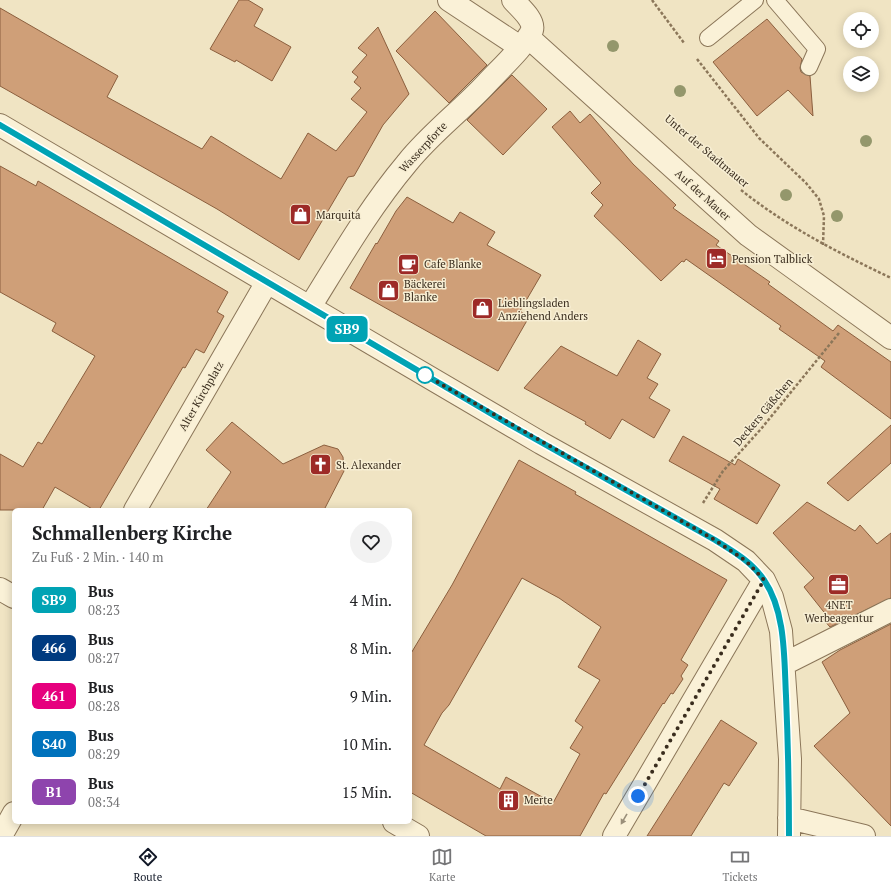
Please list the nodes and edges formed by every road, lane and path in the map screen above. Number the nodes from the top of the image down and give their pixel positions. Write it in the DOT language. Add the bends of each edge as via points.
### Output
graph roads {
  1 [pos="449,0"];
  2 [pos="513,0"];
  3 [pos="652,0"];
  4 [pos="755,0"];
  5 [pos="775,0"];
  6 [pos="708,38"];
  7 [pos="524,42"];
  8 [pos="686,46"];
  9 [pos="696,58"];
  10 [pos="809,67"];
  11 [pos="0,126"];
  12 [pos="736,186"];
  13 [pos="823,245"];
  14 [pos="891,278"];
  15 [pos="267,282"];
  16 [pos="310,307"];
  17 [pos="855,313"];
  18 [pos="891,338"];
  19 [pos="136,508"];
  20 [pos="690,526"];
  21 [pos="764,580"];
  22 [pos="0,589"];
  23 [pos="12,596"];
  24 [pos="891,610"];
  25 [pos="784,664"];
  26 [pos="12,817"];
  27 [pos="397,824"];
  28 [pos="789,827"];
  29 [pos="1,836"];
  30 [pos="418,836"];
  31 [pos="614,836"];
  32 [pos="864,836"];
  1 -- 7 [label="street, Auf der Mauer"];
  2 -- 7 [label="street" via="532,25 532,30"];
  3 -- 8 [label="path"];
  4 -- 6 [label="lane"];
  5 -- 10 [label="lane" via="817,49"];
  7 -- 16 [label="street, Wasserpforte" via="407,162 358,230"];
  7 -- 17 [label="street, Auf der Mauer" via="748,235"];
  9 -- 13 [label="path" via="759,138 819,199 824,216"];
  11 -- 15 [label="street"];
  12 -- 13 [label="path, Unter der Stadtmauer" via="790,226"];
  13 -- 14 [label="path, Unter der Stadtmauer"];
  15 -- 16 [label="street"];
  15 -- 19 [label="street, Alter Kirchplatz"];
  16 -- 20 [label="street" via="534,439"];
  17 -- 18 [label="street, Auf der Mauer"];
  17 -- 20 [label="path, Deckers Gäßchen" via="761,429 722,471"];
  20 -- 21 [label="street" via="737,553"];
  21 -- 25 [label="street" via="777,614"];
  21 -- 31 [label="street, one-way"];
  22 -- 23 [label="street"];
  24 -- 25 [label="street"];
  25 -- 28 [label="street" via="790,759"];
  26 -- 29 [label="street"];
  27 -- 30 [label="street"];
  28 -- 32 [label="street"];
}
